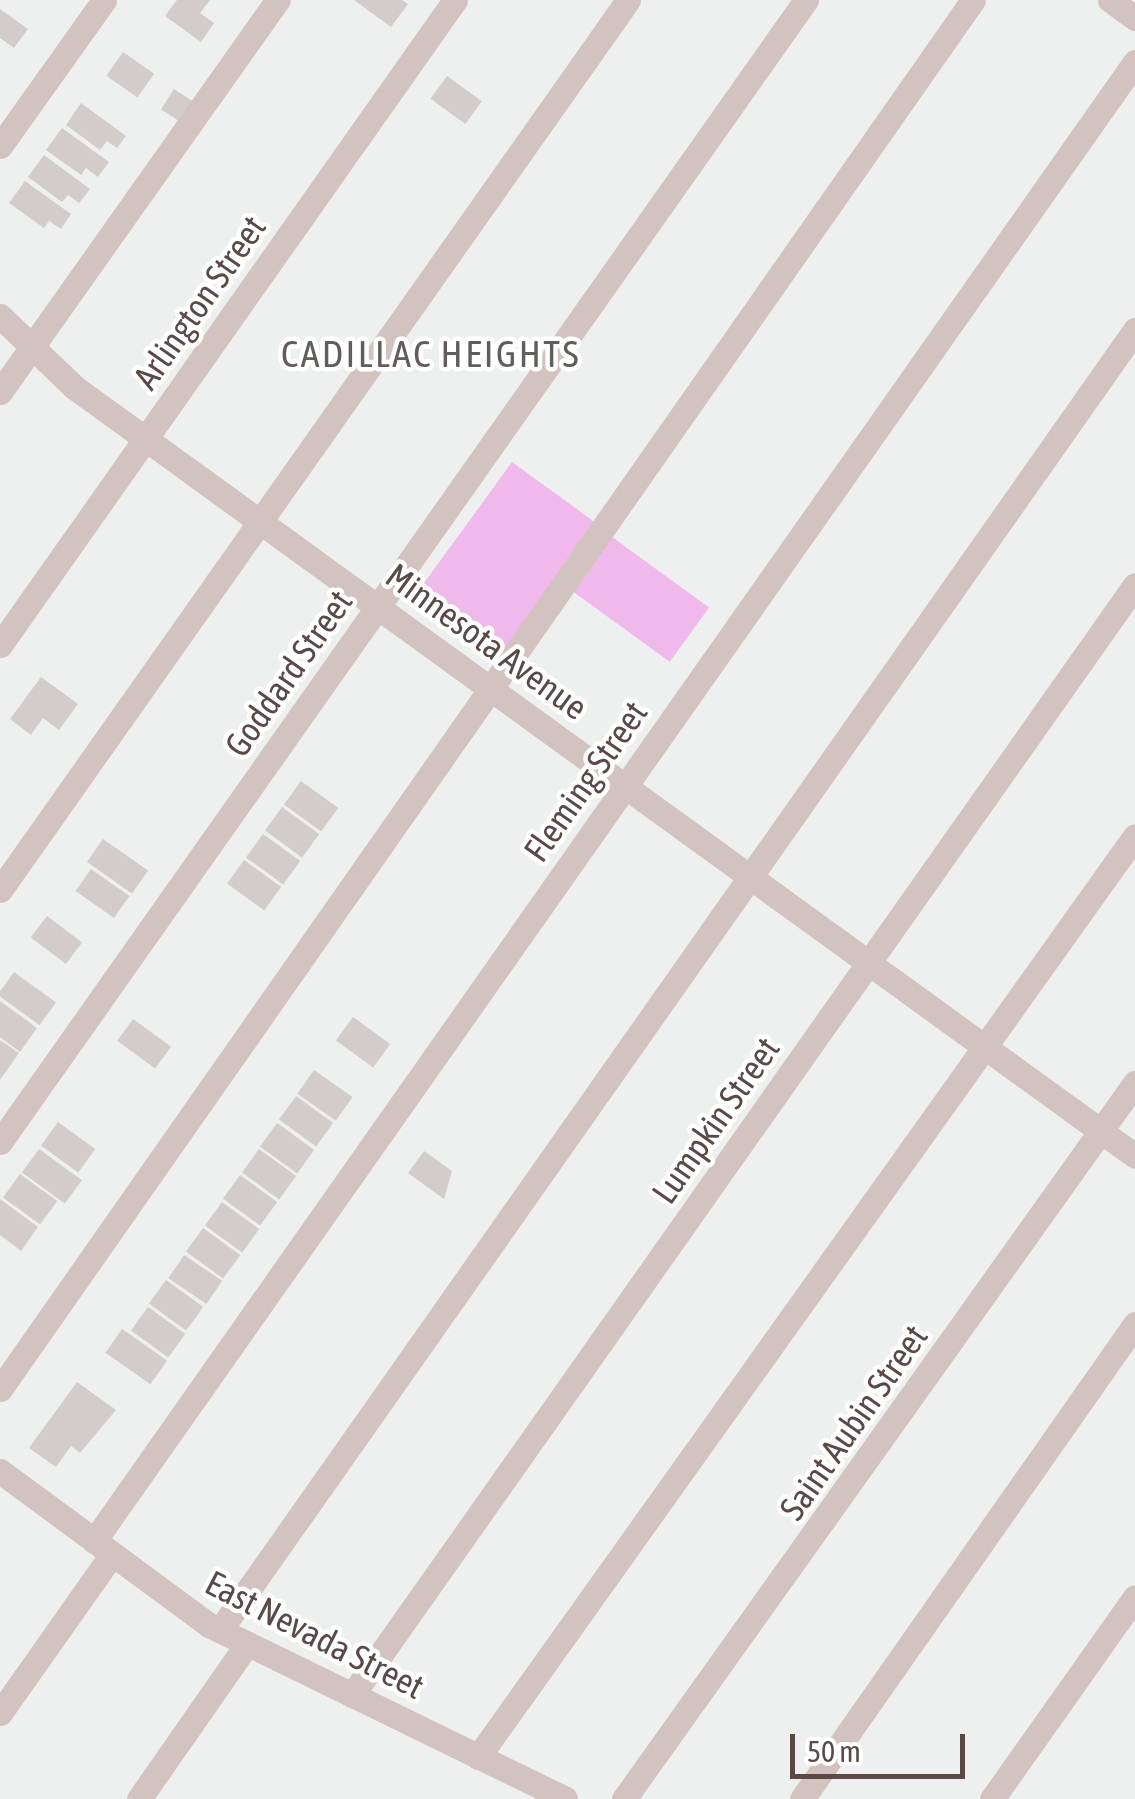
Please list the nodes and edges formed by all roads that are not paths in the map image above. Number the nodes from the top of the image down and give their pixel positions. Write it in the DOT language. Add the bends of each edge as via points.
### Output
graph roads {
  1 [pos="104,0"];
  2 [pos="278,0"];
  3 [pos="456,0"];
  4 [pos="628,0"];
  5 [pos="806,0"];
  6 [pos="973,0"];
  7 [pos="1110,0"];
  8 [pos="1135,18"];
  9 [pos="1135,62"];
  10 [pos="0,146"];
  11 [pos="0,316"];
  12 [pos="1135,330"];
  13 [pos="32,346"];
  14 [pos="0,392"];
  15 [pos="147,437"];
  16 [pos="260,519"];
  17 [pos="1135,585"];
  18 [pos="379,606"];
  19 [pos="0,645"];
  20 [pos="493,689"];
  21 [pos="625,784"];
  22 [pos="1135,836"];
  23 [pos="753,877"];
  24 [pos="0,890"];
  25 [pos="869,962"];
  26 [pos="986,1047"];
  27 [pos="1135,1083"];
  28 [pos="1101,1131"];
  29 [pos="0,1142"];
  30 [pos="1135,1156"];
  31 [pos="1135,1324"];
  32 [pos="0,1388"];
  33 [pos="0,1471"];
  34 [pos="103,1548"];
  35 [pos="1135,1597"];
  36 [pos="220,1630"];
  37 [pos="247,1644"];
  38 [pos="352,1695"];
  39 [pos="0,1712"];
  40 [pos="478,1757"];
  41 [pos="139,1799"];
  42 [pos="564,1799"];
  43 [pos="624,1799"];
  44 [pos="802,1799"];
  45 [pos="992,1799"];
  1 -- 10 [label="street"];
  2 -- 13 [label="street"];
  3 -- 15 [label="street, Arlington Street"];
  4 -- 16 [label="street"];
  5 -- 18 [label="street, Goddard Street"];
  6 -- 20 [label="street"];
  7 -- 8 [label="street"];
  9 -- 21 [label="street, Fleming Street"];
  11 -- 13 [label="street, Minnesota Avenue"];
  12 -- 23 [label="street"];
  13 -- 14 [label="street"];
  13 -- 15 [label="street, Minnesota Avenue" via="74,387"];
  15 -- 16 [label="street, Minnesota Avenue"];
  15 -- 19 [label="street, Arlington Street"];
  16 -- 18 [label="street, Minnesota Avenue"];
  16 -- 24 [label="street"];
  17 -- 25 [label="street, Lumpkin Street"];
  18 -- 20 [label="street, Minnesota Avenue"];
  18 -- 29 [label="street, Goddard Street"];
  20 -- 21 [label="street, Minnesota Avenue"];
  20 -- 32 [label="street"];
  21 -- 23 [label="street, Minnesota Avenue"];
  21 -- 34 [label="street, Fleming Street"];
  22 -- 26 [label="street"];
  23 -- 25 [label="street, Minnesota Avenue"];
  23 -- 36 [label="street"];
  25 -- 26 [label="street, Minnesota Avenue"];
  25 -- 38 [label="street, Lumpkin Street"];
  26 -- 28 [label="street, Minnesota Avenue"];
  26 -- 40 [label="street"];
  27 -- 28 [label="street, Saint Aubin Street"];
  28 -- 30 [label="street, Minnesota Avenue"];
  28 -- 43 [label="street, Saint Aubin Street"];
  31 -- 44 [label="street"];
  33 -- 34 [label="street, East Nevada Street"];
  34 -- 36 [label="street, East Nevada Street"];
  34 -- 39 [label="street, Fleming Street"];
  35 -- 45 [label="street"];
  36 -- 37 [label="street, East Nevada Street"];
  37 -- 38 [label="street, East Nevada Street"];
  37 -- 41 [label="street"];
  38 -- 40 [label="street, East Nevada Street"];
  40 -- 42 [label="street, East Nevada Street"];
}
